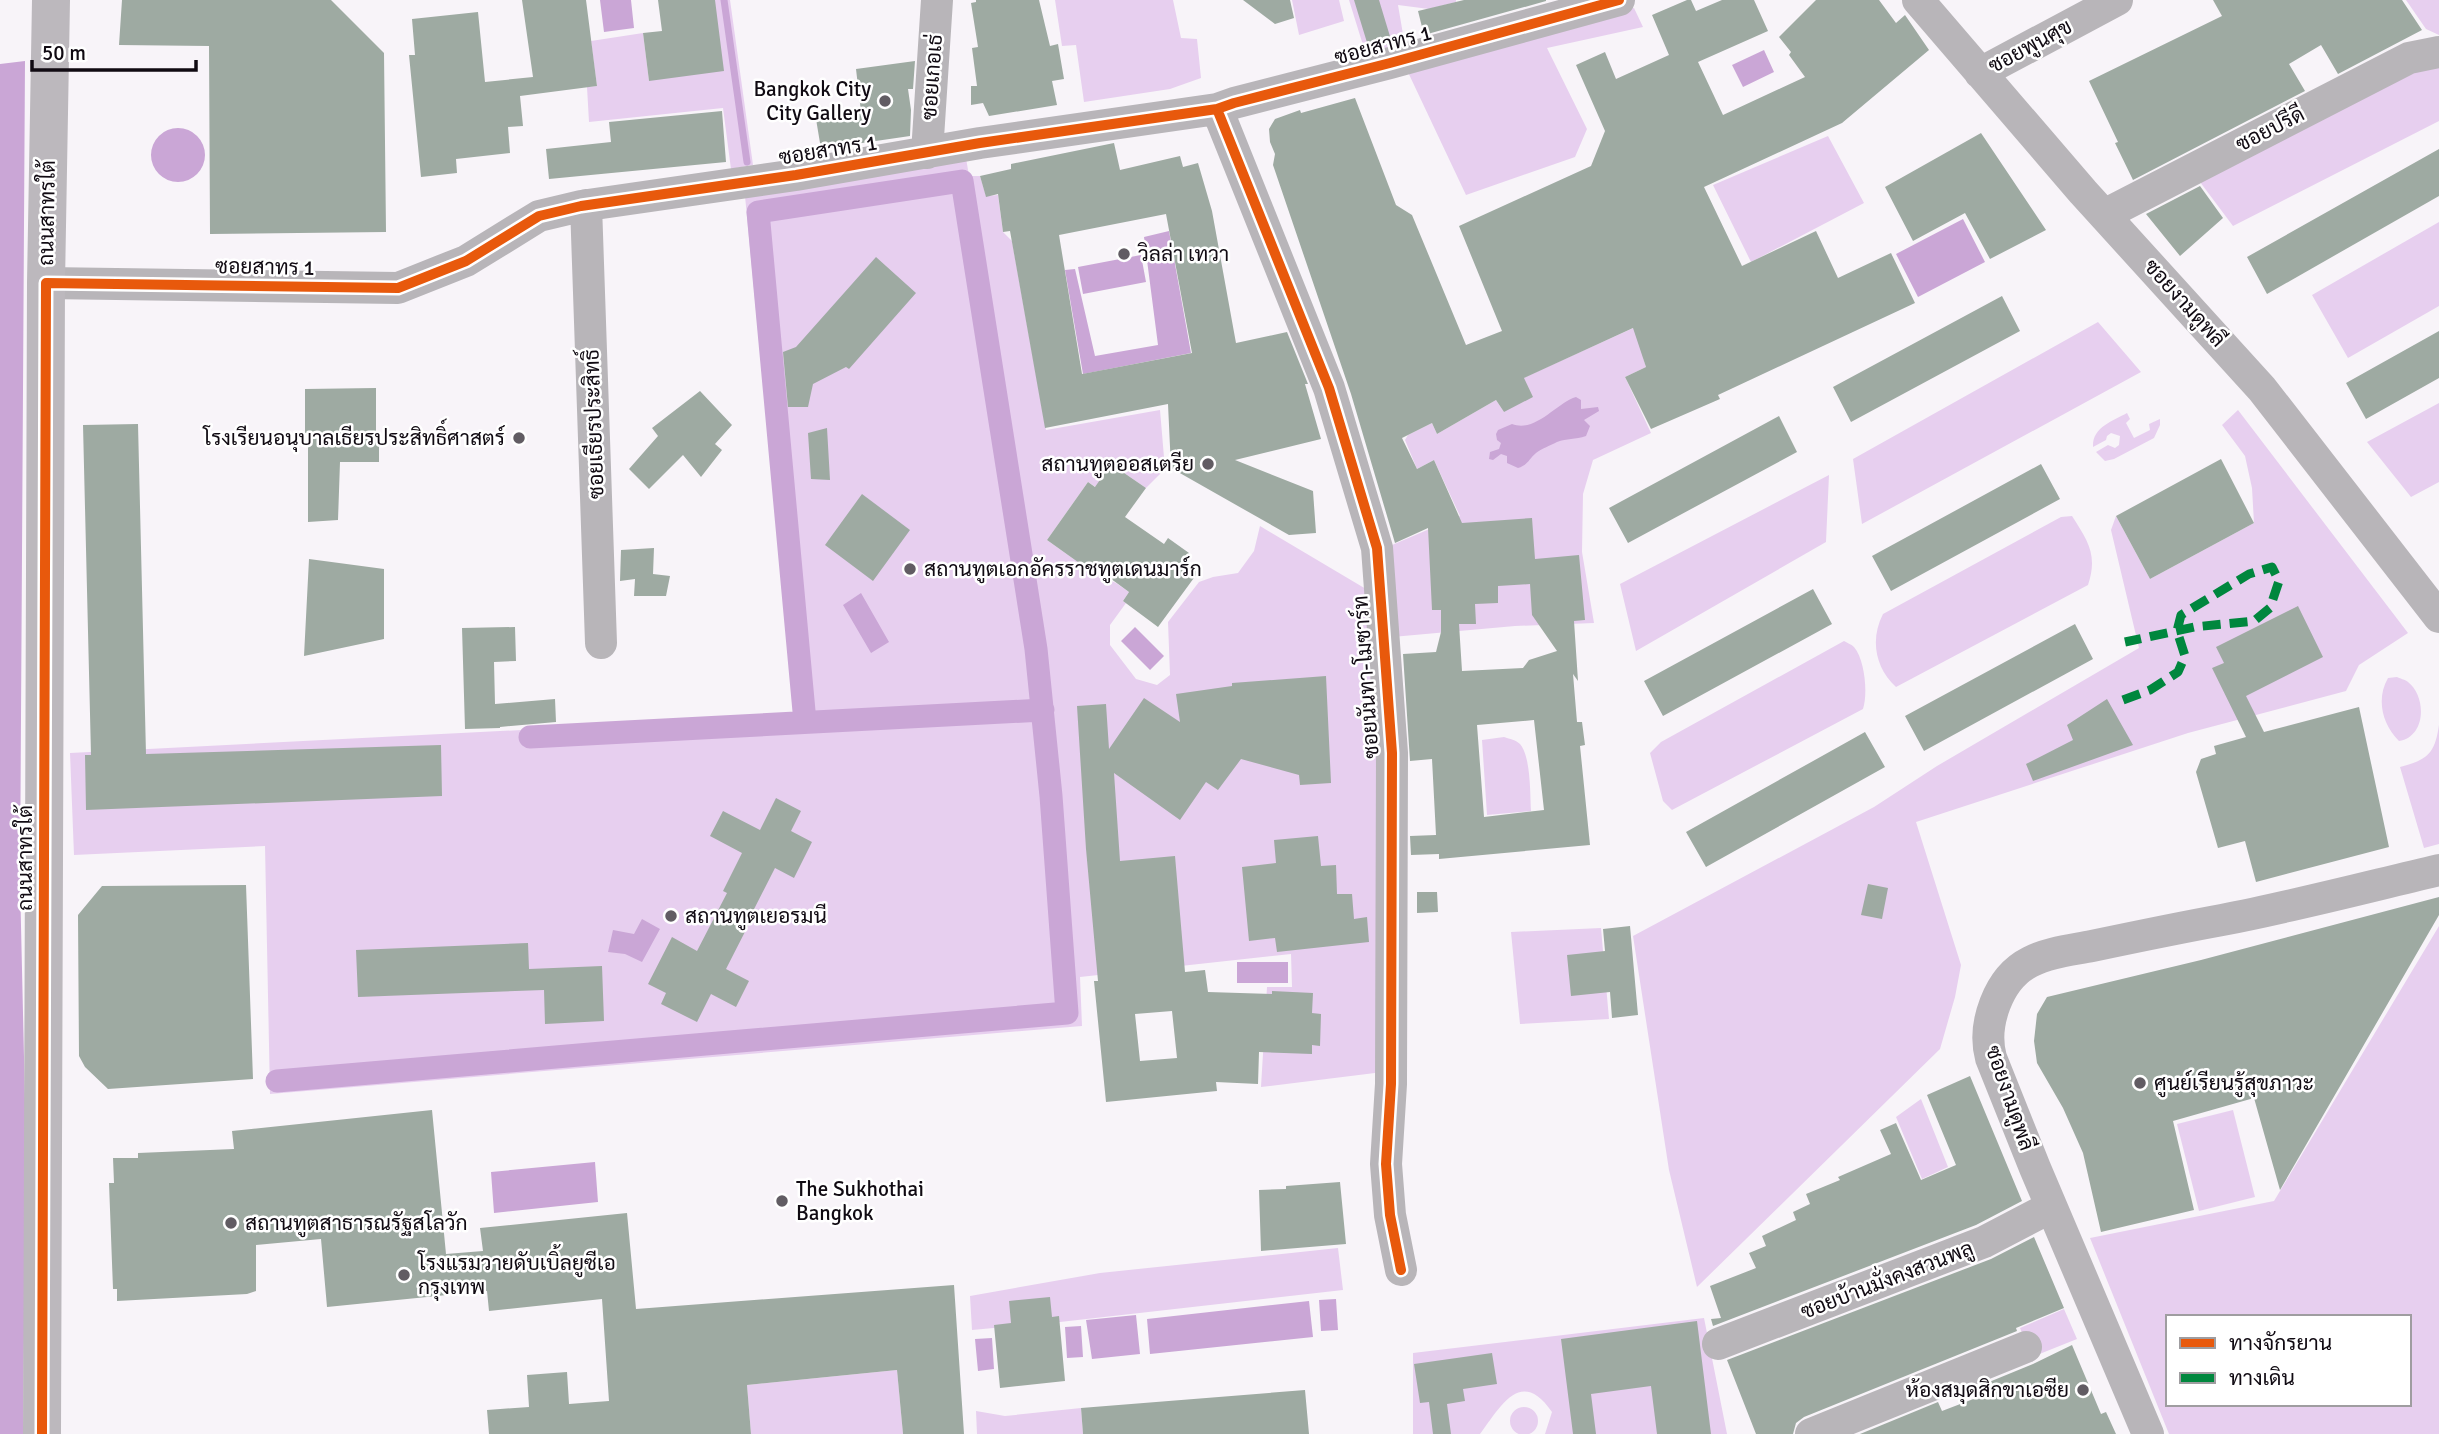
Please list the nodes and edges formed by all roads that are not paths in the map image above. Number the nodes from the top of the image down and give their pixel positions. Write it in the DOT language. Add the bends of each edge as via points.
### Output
graph roads {
  1 [pos="937,0"];
  2 [pos="1619,0"];
  3 [pos="1918,0"];
  4 [pos="2117,0"];
  5 [pos="47,5"];
  6 [pos="2439,52"];
  7 [pos="1980,73"];
  8 [pos="1217,109"];
  9 [pos="927,153"];
  10 [pos="586,205"];
  11 [pos="2104,215"];
  12 [pos="46,283"];
  13 [pos="2439,617"];
  14 [pos="601,643"];
  15 [pos="2439,870"];
  16 [pos="2052,1208"];
  17 [pos="1401,1270"];
  18 [pos="1718,1344"];
  19 [pos="2026,1347"];
  20 [pos="42,1434"];
  21 [pos="1811,1434"];
  22 [pos="2148,1434"];
  1 -- 9 [label="street, ซอยเกอเธ่"];
  2 -- 8 [label="street, ซอยสาทร 1"];
  3 -- 7 [label="street, ซอยงามดูพลี"];
  4 -- 7 [label="street, ซอยพูนศุข"];
  5 -- 12 [label="main road, ถนนสาทรใต้"];
  6 -- 11 [label="street, ซอยปรีดี" via="2409,58"];
  7 -- 11 [label="street, ซอยงามดูพลี"];
  8 -- 9 [label="street, ซอยสาทร 1"];
  8 -- 17 [label="street, ซอยนันทา-โมซาร์ท" via="1329,388 1377,548 1392,753 1391,1084 1386,1164"];
  9 -- 10 [label="street, ซอยสาทร 1"];
  10 -- 12 [label="street, ซอยสาทร 1" via="539,216 466,261 398,288"];
  10 -- 14 [label="street, ซอยเธียรประสิทธิ์"];
  11 -- 13 [label="street, ซอยงามดูพลี" via="2262,388"];
  12 -- 20 [label="main road, ถนนสาทรใต้"];
  15 -- 16 [label="street, ซอยงามดูพลี" via="2057,953 2030,962 2014,974 1990,1017 1988,1047"];
  16 -- 18 [label="street, ซอยบ้านมั่งคงสวนพลู" via="1984,1242"];
  16 -- 22 [label="street, ซอยงามดูพลี"];
  19 -- 21 [label="street"];
}
